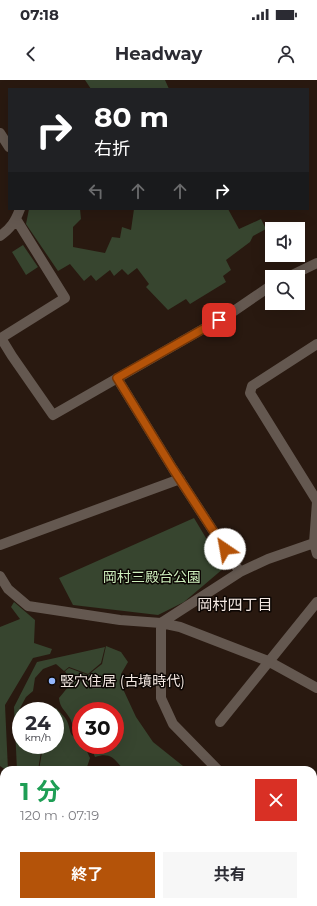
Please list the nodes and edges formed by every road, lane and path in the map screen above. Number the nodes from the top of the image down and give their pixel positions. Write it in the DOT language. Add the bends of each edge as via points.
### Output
graph roads {
  1 [pos="0,133"];
  2 [pos="8,145"];
  3 [pos="18,214"];
  4 [pos="0,236"];
  5 [pos="317,263"];
  6 [pos="302,270"];
  7 [pos="265,289"];
  8 [pos="317,344"];
  9 [pos="117,378"];
  10 [pos="180,479"];
  11 [pos="317,502"];
  12 [pos="314,543"];
  13 [pos="0,545"];
  14 [pos="317,554"];
  15 [pos="240,572"];
  16 [pos="0,576"];
  17 [pos="317,602"];
  18 [pos="161,624"];
  19 [pos="268,662"];
  20 [pos="317,688"];
  21 [pos="220,722"];
  22 [pos="214,766"];
  1 -- 2 [label="street"];
  3 -- 4 [label="street" via="10,228"];
  3 -- 9 [label="street" via="66,298 1,338 53,415"];
  5 -- 6 [label="street"];
  7 -- 9 [label="street" via="231,313"];
  8 -- 11 [label="street" via="252,386 250,393"];
  9 -- 10 [label="street"];
  10 -- 13 [label="street"];
  10 -- 15 [label="street"];
  11 -- 12 [label="street"];
  12 -- 14 [label="street"];
  12 -- 15 [label="street"];
  15 -- 18 [label="street"];
  16 -- 18 [label="street" via="8,589 28,606"];
  17 -- 19 [label="street"];
  18 -- 19 [label="street" via="180,627"];
  18 -- 22 [label="street" via="161,698 173,724"];
  19 -- 20 [label="street"];
  19 -- 21 [label="street"];
}
